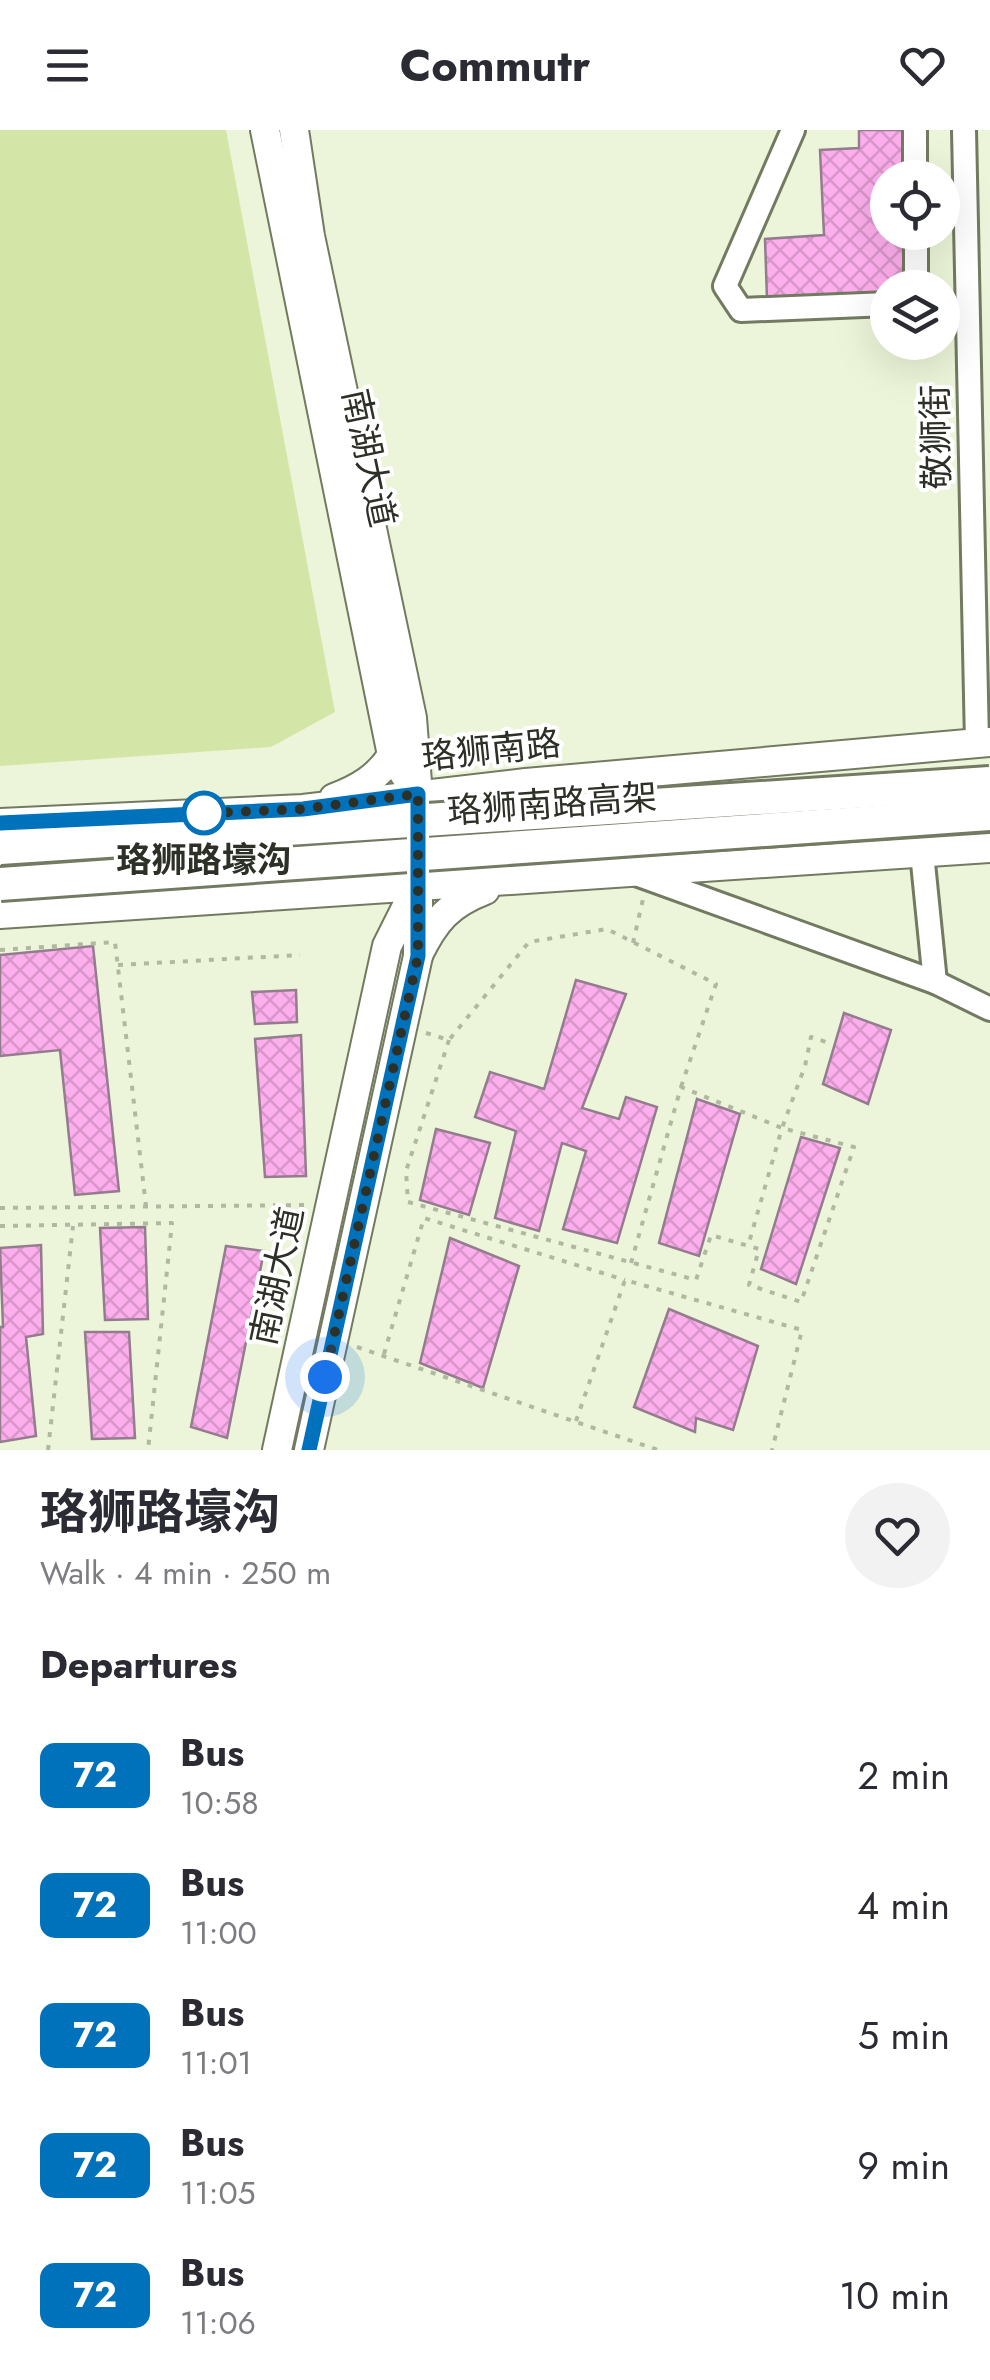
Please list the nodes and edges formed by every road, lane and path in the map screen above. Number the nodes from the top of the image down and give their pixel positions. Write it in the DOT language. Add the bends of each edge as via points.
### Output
graph roads {
  1 [pos="265,130"];
  2 [pos="294,130"];
  3 [pos="793,130"];
  4 [pos="915,130"];
  5 [pos="964,130"];
  6 [pos="915,160"];
  7 [pos="870,305"];
  8 [pos="984,742"];
  9 [pos="392,756"];
  10 [pos="990,783"];
  11 [pos="418,794"];
  12 [pos="303,809"];
  13 [pos="990,814"];
  14 [pos="0,824"];
  15 [pos="0,848"];
  16 [pos="990,848"];
  17 [pos="922,853"];
  18 [pos="641,876"];
  19 [pos="508,882"];
  20 [pos="0,884"];
  21 [pos="416,888"];
  22 [pos="342,892"];
  23 [pos="0,914"];
  24 [pos="633,942"];
  25 [pos="387,946"];
  26 [pos="0,950"];
  27 [pos="300,955"];
  28 [pos="418,956"];
  29 [pos="118,965"];
  30 [pos="935,982"];
  31 [pos="990,1009"];
  32 [pos="402,1026"];
  33 [pos="450,1040"];
  34 [pos="828,1043"];
  35 [pos="681,1087"];
  36 [pos="782,1128"];
  37 [pos="331,1204"];
  38 [pos="146,1206"];
  39 [pos="0,1208"];
  40 [pos="73,1225"];
  41 [pos="0,1226"];
  42 [pos="748,1246"];
  43 [pos="631,1263"];
  44 [pos="624,1280"];
  45 [pos="333,1341"];
  46 [pos="384,1354"];
  47 [pos="576,1421"];
  48 [pos="48,1450"];
  49 [pos="148,1450"];
  50 [pos="277,1450"];
  51 [pos="309,1450"];
  52 [pos="658,1450"];
  53 [pos="772,1450"];
  1 -- 9 [label="main road, 南湖大道"];
  2 -- 11 [label="main road, 南湖大道" via="412,718"];
  3 -- 7 [label="street" via="725,286 741,310"];
  4 -- 6 [label="street"];
  5 -- 8 [label="street, 敬狮街"];
  8 -- 11 [label="main road, 珞狮南路"];
  9 -- 11 [label="main road, 南湖大道"];
  9 -- 12 [label="main road" via="364,785"];
  10 -- 15 [label="highway, 珞狮南路高架, bridge"];
  11 -- 12 [label="main road, 珞狮南路"];
  11 -- 21 [label="main road, 南湖大道"];
  12 -- 14 [label="main road, 珞狮南路"];
  13 -- 20 [label="highway, 珞狮南路高架, bridge"];
  16 -- 17 [label="main road"];
  17 -- 18 [label="main road"];
  17 -- 30 [label="street"];
  18 -- 19 [label="main road"];
  18 -- 24 [label="path"];
  18 -- 30 [label="street"];
  19 -- 21 [label="main road"];
  19 -- 28 [label="main road" via="458,901 432,928"];
  21 -- 22 [label="main road"];
  21 -- 25 [label="main road, 南湖大道"];
  21 -- 28 [label="main road, 南湖大道"];
  22 -- 23 [label="main road"];
  22 -- 25 [label="main road" via="378,906"];
  24 -- 33 [label="path" via="606,929 529,942"];
  24 -- 35 [label="path" via="716,984"];
  25 -- 37 [label="main road, 南湖大道"];
  26 -- 29 [label="path" via="115,942"];
  27 -- 29 [label="path"];
  28 -- 32 [label="main road, 南湖大道"];
  29 -- 38 [label="path"];
  30 -- 31 [label="street"];
  32 -- 33 [label="path"];
  32 -- 45 [label="main road, 南湖大道"];
  33 -- 43 [label="path" via="406,1171 408,1202"];
  34 -- 36 [label="path" via="811,1038"];
  35 -- 36 [label="path"];
  35 -- 43 [label="path"];
  36 -- 42 [label="path"];
  36 -- 42 [label="path" via="854,1147 802,1302 748,1285 759,1249"];
  37 -- 38 [label="path"];
  37 -- 50 [label="main road, 南湖大道"];
  38 -- 39 [label="path"];
  40 -- 41 [label="path"];
  40 -- 48 [label="path"];
  40 -- 49 [label="path" via="172,1223"];
  42 -- 43 [label="path" via="711,1235 696,1280"];
  44 -- 46 [label="path" via="424,1218"];
  44 -- 47 [label="path"];
  44 -- 53 [label="path" via="802,1330"];
  45 -- 46 [label="path"];
  45 -- 51 [label="main road, 南湖大道"];
  46 -- 47 [label="path"];
  47 -- 52 [label="path"];
}
